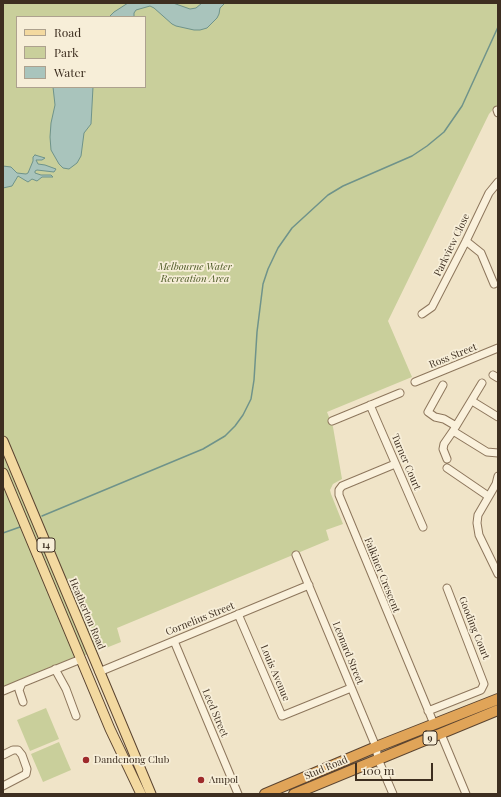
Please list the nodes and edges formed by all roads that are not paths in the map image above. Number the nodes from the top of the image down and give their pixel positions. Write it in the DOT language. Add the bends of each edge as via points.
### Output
graph roads {
  1 [pos="498,182"];
  2 [pos="466,241"];
  3 [pos="494,284"];
  4 [pos="422,314"];
  5 [pos="498,348"];
  6 [pos="415,382"];
  7 [pos="482,383"];
  8 [pos="444,385"];
  9 [pos="400,393"];
  10 [pos="472,401"];
  11 [pos="370,405"];
  12 [pos="498,417"];
  13 [pos="332,421"];
  14 [pos="454,428"];
  15 [pos="3,441"];
  16 [pos="498,454"];
  17 [pos="447,459"];
  18 [pos="396,464"];
  19 [pos="447,468"];
  20 [pos="3,473"];
  21 [pos="498,476"];
  22 [pos="488,496"];
  23 [pos="423,527"];
  24 [pos="296,555"];
  25 [pos="498,574"];
  26 [pos="309,585"];
  27 [pos="447,588"];
  28 [pos="238,614"];
  29 [pos="174,641"];
  30 [pos="92,655"];
  31 [pos="81,659"];
  32 [pos="55,669"];
  33 [pos="99,672"];
  34 [pos="88,677"];
  35 [pos="22,683"];
  36 [pos="351,688"];
  37 [pos="3,690"];
  38 [pos="498,699"];
  39 [pos="23,702"];
  40 [pos="498,710"];
  41 [pos="428,711"];
  42 [pos="76,716"];
  43 [pos="434,724"];
  44 [pos="440,734"];
  45 [pos="376,747"];
  46 [pos="3,754"];
  47 [pos="378,759"];
  48 [pos="3,786"];
  49 [pos="141,794"];
  50 [pos="151,794"];
  51 [pos="238,794"];
  52 [pos="265,794"];
  53 [pos="294,794"];
  54 [pos="393,794"];
  55 [pos="466,794"];
  1 -- 2 [label="street, Parkview Close" via="488,193"];
  2 -- 3 [label="street" via="481,253"];
  2 -- 4 [label="street, Parkview Close" via="432,307"];
  5 -- 6 [label="street, Ross Street"];
  7 -- 10 [label="street"];
  8 -- 14 [label="street" via="428,412 444,419"];
  9 -- 11 [label="street"];
  10 -- 12 [label="street"];
  10 -- 14 [label="street"];
  11 -- 13 [label="street"];
  11 -- 18 [label="street, Turner Court"];
  14 -- 16 [label="street" via="487,452"];
  14 -- 17 [label="street" via="444,444"];
  15 -- 30 [label="main road, Heatherton Road / 14"];
  18 -- 23 [label="street, Turner Court"];
  18 -- 41 [label="street, Falkiner Crescent" via="342,486 338,495"];
  19 -- 22 [label="street"];
  20 -- 31 [label="main road, 14"];
  21 -- 22 [label="street"];
  22 -- 25 [label="street" via="478,515 477,527"];
  24 -- 26 [label="street, Leonard Street"];
  26 -- 28 [label="street, Cornelius Street"];
  26 -- 36 [label="street, Leonard Street"];
  27 -- 41 [label="street, Gooding Court" via="484,684 481,690"];
  28 -- 29 [label="street, Cornelius Street"];
  28 -- 36 [label="street, Louis Avenue" via="282,716"];
  29 -- 33 [label="street, Cornelius Street"];
  29 -- 51 [label="street, Leed Street"];
  30 -- 31 [label="main road"];
  30 -- 33 [label="main road, Heatherton Road / 14"];
  31 -- 32 [label="street"];
  31 -- 34 [label="main road, 14"];
  32 -- 35 [label="street"];
  32 -- 42 [label="street"];
  33 -- 34 [label="main road"];
  33 -- 50 [label="main road, Heatherton Road / 14"];
  34 -- 49 [label="main road, 14"];
  35 -- 37 [label="street"];
  35 -- 39 [label="street" via="19,690"];
  36 -- 45 [label="street, Leonard Street"];
  38 -- 43 [label="highway, Stud Road / 9"];
  40 -- 44 [label="highway, Stud Road / 9"];
  41 -- 43 [label="street, Falkiner Crescent"];
  43 -- 44 [label="highway"];
  43 -- 45 [label="highway, Stud Road / 9"];
  44 -- 47 [label="highway, Stud Road / 9"];
  44 -- 55 [label="street"];
  45 -- 47 [label="street, Leonard Street"];
  45 -- 52 [label="highway, Stud Road / 9"];
  46 -- 48 [label="street" via="18,750 28,769 26,774"];
  47 -- 53 [label="highway, Stud Road / 9"];
  47 -- 54 [label="street, Leonard Street"];
}
